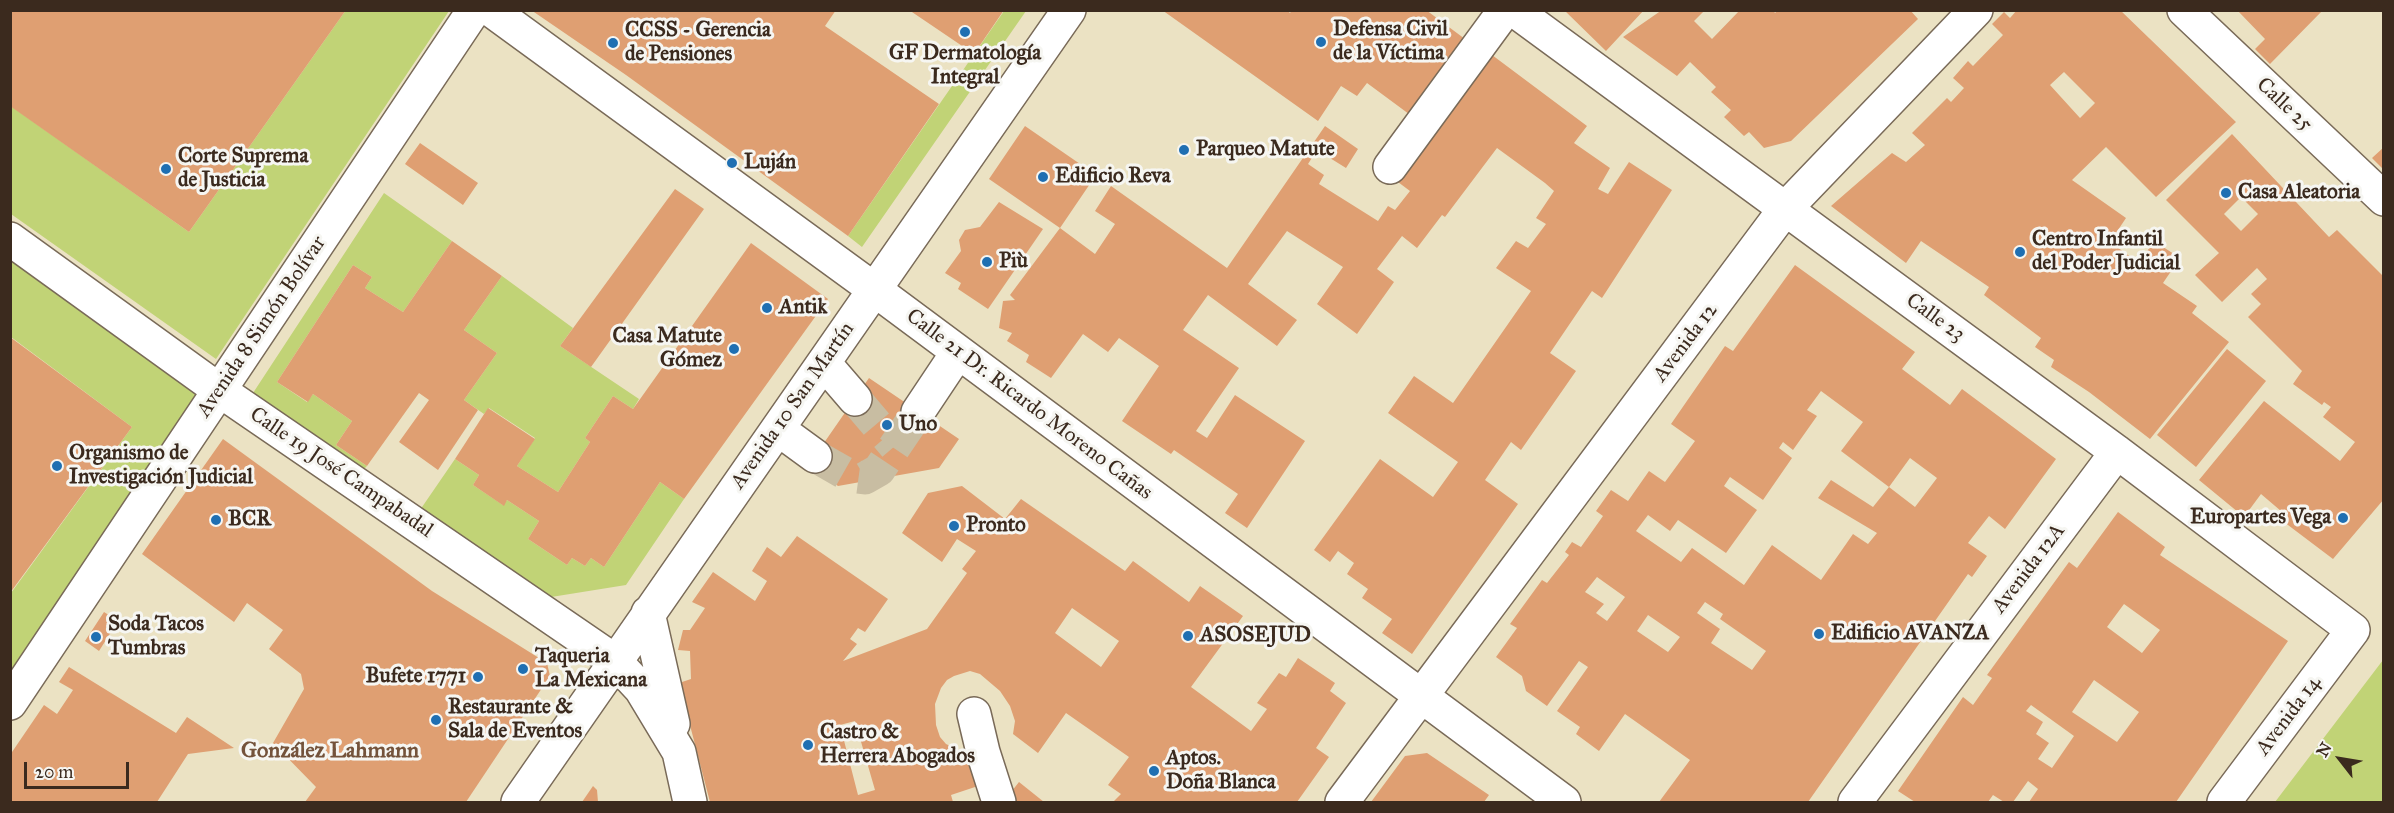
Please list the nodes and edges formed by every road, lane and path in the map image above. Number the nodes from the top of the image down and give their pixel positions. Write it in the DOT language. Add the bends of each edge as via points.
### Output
graph roads {
  1 [pos="474,10"];
  2 [pos="491,10"];
  3 [pos="1069,10"];
  4 [pos="1505,10"];
  5 [pos="1514,10"];
  6 [pos="1976,10"];
  7 [pos="2184,10"];
  8 [pos="1390,167"];
  9 [pos="2384,199"];
  10 [pos="1785,209"];
  11 [pos="10,239"];
  12 [pos="875,290"];
  13 [pos="958,352"];
  14 [pos="824,363"];
  15 [pos="219,390"];
  16 [pos="855,399"];
  17 [pos="918,412"];
  18 [pos="778,429"];
  19 [pos="2117,452"];
  20 [pos="815,456"];
  21 [pos="648,613"];
  22 [pos="2353,630"];
  23 [pos="615,661"];
  24 [pos="1422,698"];
  25 [pos="10,703"];
  26 [pos="974,714"];
  27 [pos="679,752"];
  28 [pos="518,802"];
  29 [pos="690,802"];
  30 [pos="999,802"];
  31 [pos="1342,802"];
  32 [pos="1564,802"];
  33 [pos="1856,802"];
  34 [pos="2224,802"];
  1 -- 15 [label="street, Avenida 8 Simón Bolívar"];
  2 -- 12 [label="street, Calle 21 Dr. Ricardo Moreno Cañas"];
  3 -- 12 [label="street, Avenida 10 San Martín"];
  4 -- 8 [label="street"];
  5 -- 10 [label="street, Calle 23"];
  6 -- 10 [label="street, Avenida 12"];
  7 -- 9 [label="street, Calle 25"];
  10 -- 19 [label="street, Calle 23"];
  10 -- 24 [label="street, Avenida 12"];
  11 -- 15 [label="street, Calle 19 José Campabadal"];
  12 -- 13 [label="street, Calle 21 Dr. Ricardo Moreno Cañas"];
  12 -- 14 [label="street, Avenida 10 San Martín"];
  13 -- 17 [label="street"];
  13 -- 24 [label="street, Calle 21 Dr. Ricardo Moreno Cañas"];
  14 -- 16 [label="street"];
  14 -- 18 [label="street, Avenida 10 San Martín"];
  15 -- 23 [label="street, Calle 19 José Campabadal"];
  15 -- 25 [label="street, Avenida 8 Simón Bolívar"];
  18 -- 20 [label="street"];
  18 -- 21 [label="street, Avenida 10 San Martín"];
  19 -- 22 [label="street, Calle 23"];
  19 -- 33 [label="street, Avenida 12A"];
  21 -- 23 [label="street, Avenida 10 San Martín"];
  21 -- 27 [label="street"];
  22 -- 34 [label="street, Avenida 14"];
  23 -- 27 [label="street, Calle 19 José Campabadal" via="641,689"];
  23 -- 28 [label="street, Avenida 10 San Martín"];
  24 -- 31 [label="street, Avenida 12"];
  24 -- 32 [label="street, Calle 21 Dr. Ricardo Moreno Cañas"];
  26 -- 30 [label="street"];
  27 -- 29 [label="street"];
}
